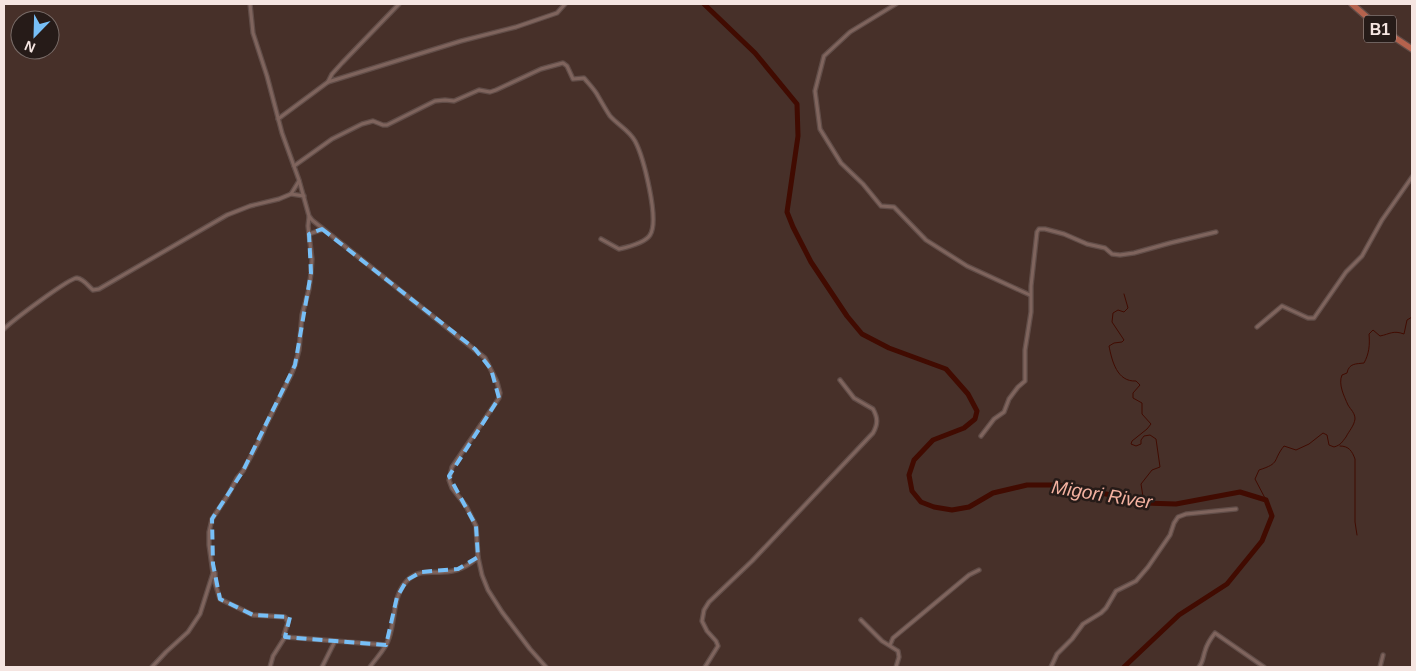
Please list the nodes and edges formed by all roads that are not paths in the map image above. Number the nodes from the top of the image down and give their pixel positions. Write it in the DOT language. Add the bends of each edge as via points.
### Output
graph roads {
  1 [pos="250,4"];
  2 [pos="399,4"];
  3 [pos="565,4"];
  4 [pos="896,4"];
  5 [pos="1352,4"];
  6 [pos="1412,49"];
  7 [pos="328,82"];
  8 [pos="278,118"];
  9 [pos="294,166"];
  10 [pos="1412,177"];
  11 [pos="300,180"];
  12 [pos="291,194"];
  13 [pos="304,196"];
  14 [pos="309,216"];
  15 [pos="322,229"];
  16 [pos="1216,232"];
  17 [pos="309,234"];
  18 [pos="601,239"];
  19 [pos="1030,295"];
  20 [pos="1258,327"];
  21 [pos="4,329"];
  22 [pos="840,380"];
  23 [pos="981,436"];
  24 [pos="1236,509"];
  25 [pos="478,557"];
  26 [pos="213,565"];
  27 [pos="469,565"];
  28 [pos="479,565"];
  29 [pos="979,570"];
  30 [pos="861,620"];
  31 [pos="285,637"];
  32 [pos="336,641"];
  33 [pos="386,645"];
  34 [pos="890,645"];
  35 [pos="1383,655"];
  36 [pos="152,667"];
  37 [pos="270,667"];
  38 [pos="322,667"];
  39 [pos="370,667"];
  40 [pos="546,667"];
  41 [pos="705,667"];
  42 [pos="896,667"];
  43 [pos="1051,667"];
  44 [pos="1199,667"];
  45 [pos="1264,667"];
  46 [pos="1380,667"];
  1 -- 8 [label="street" via="253,32"];
  2 -- 7 [label="street"];
  3 -- 7 [label="street" via="557,13 516,27"];
  4 -- 19 [label="street" via="850,32 824,56 815,90 820,129 841,162 881,206 894,207 926,240 967,266"];
  5 -- 6 [label="highway, B1"];
  7 -- 8 [label="street"];
  8 -- 9 [label="street"];
  9 -- 11 [label="street"];
  9 -- 18 [label="street" via="332,139 367,122 387,125 435,101 454,101 479,90 492,92 541,69 564,64 573,79 584,78 610,116 632,136 646,170 652,201 652,231 649,236 619,249"];
  10 -- 20 [label="street" via="1362,256 1346,272 1314,318 1282,306"];
  11 -- 12 [label="street"];
  11 -- 13 [label="street"];
  12 -- 13 [label="street"];
  12 -- 21 [label="street" via="232,213 99,289 93,290 82,279 74,279"];
  13 -- 14 [label="street"];
  14 -- 15 [label="street"];
  14 -- 17 [label="street"];
  15 -- 17 [label="street"];
  15 -- 25 [label="street" via="475,349 485,358 494,376 500,393 498,402 449,476 452,488 476,526"];
  16 -- 19 [label="street" via="1120,255 1064,234 1040,229 1037,232"];
  17 -- 26 [label="street" via="311,272 295,366 243,471 212,519 209,545"];
  19 -- 23 [label="street" via="1025,381 1009,399 1004,412"];
  22 -- 41 [label="street" via="854,398 874,409 875,429 752,561 709,602 702,621 718,645"];
  24 -- 43 [label="street" via="1178,517 1148,567 1136,580 1116,592 1098,616 1083,624 1057,654"];
  25 -- 27 [label="street"];
  25 -- 28 [label="street"];
  26 -- 31 [label="street" via="220,599 252,616 286,617"];
  26 -- 36 [label="street" via="213,576 200,614 188,632"];
  27 -- 28 [label="street"];
  27 -- 33 [label="street" via="446,572 421,572 407,580 398,597"];
  28 -- 40 [label="street" via="495,603"];
  29 -- 34 [label="street" via="933,604 893,638"];
  30 -- 34 [label="street"];
  31 -- 32 [label="street"];
  31 -- 37 [label="street"];
  32 -- 33 [label="street"];
  32 -- 38 [label="street"];
  33 -- 39 [label="street"];
  34 -- 42 [label="street" via="899,653"];
  35 -- 46 [label="street"];
  44 -- 45 [label="street" via="1215,633"];
}
